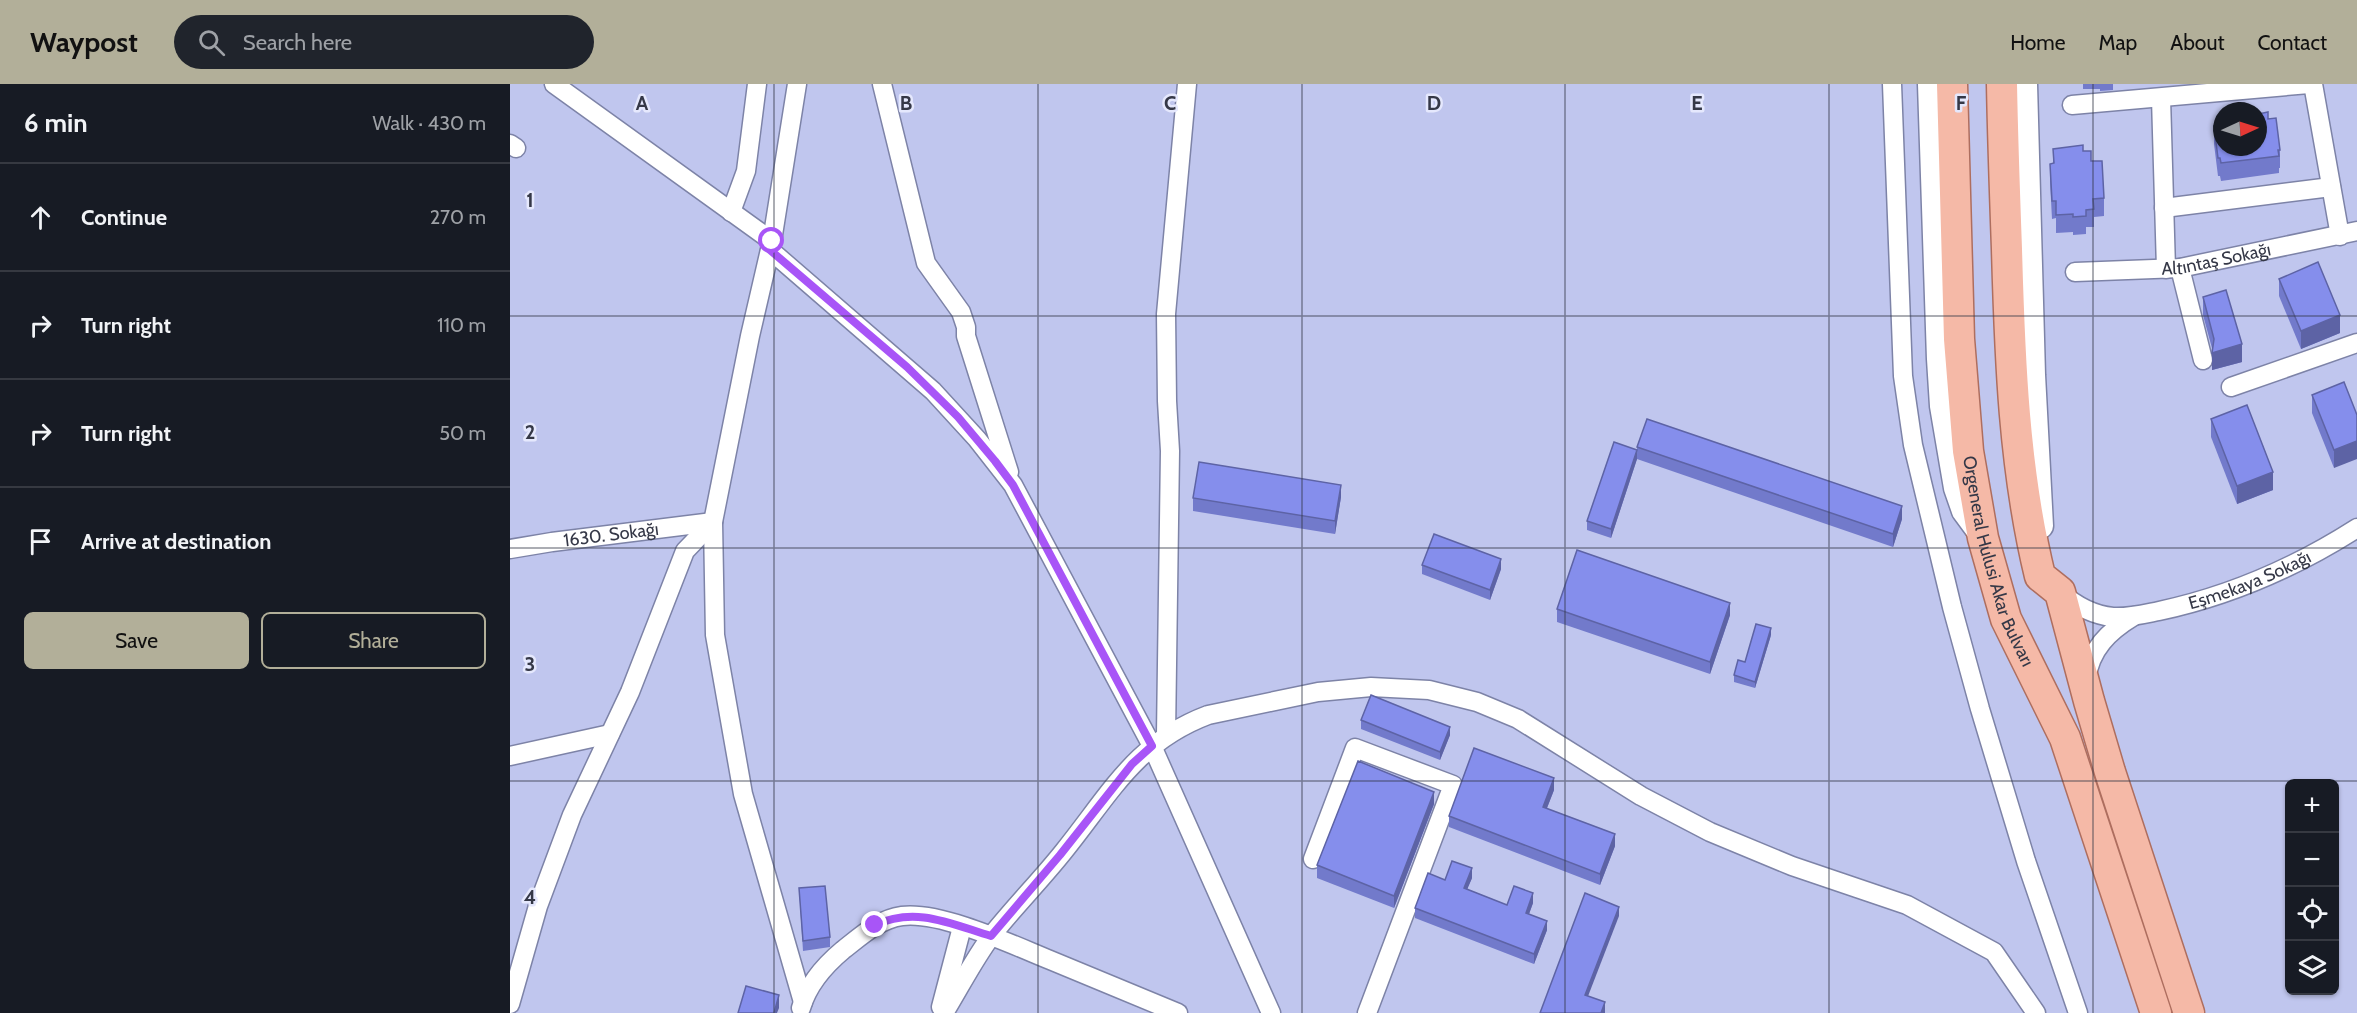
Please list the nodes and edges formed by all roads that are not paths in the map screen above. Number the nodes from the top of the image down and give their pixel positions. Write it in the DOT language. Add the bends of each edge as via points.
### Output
graph roads {
  1 [pos="554,84"];
  2 [pos="757,84"];
  3 [pos="797,84"];
  4 [pos="882,84"];
  5 [pos="1188,84"];
  6 [pos="1892,84"];
  7 [pos="1930,84"];
  8 [pos="1952,84"];
  9 [pos="2002,84"];
  10 [pos="2025,84"];
  11 [pos="2311,84"];
  12 [pos="2169,93"];
  13 [pos="2072,105"];
  14 [pos="2331,187"];
  15 [pos="2164,208"];
  16 [pos="731,212"];
  17 [pos="2349,233"];
  18 [pos="771,245"];
  19 [pos="2173,269"];
  20 [pos="2075,272"];
  21 [pos="2357,343"];
  22 [pos="2203,360"];
  23 [pos="2231,387"];
  24 [pos="1013,485"];
  25 [pos="713,522"];
  26 [pos="2357,528"];
  27 [pos="1983,538"];
  28 [pos="510,549"];
  29 [pos="2050,584"];
  30 [pos="2136,615"];
  31 [pos="2085,686"];
  32 [pos="610,734"];
  33 [pos="1159,740"];
  34 [pos="510,756"];
  35 [pos="1313,859"];
  36 [pos="962,927"];
  37 [pos="991,936"];
  38 [pos="510,1004"];
  39 [pos="801,1007"];
  40 [pos="942,1013"];
  41 [pos="1178,1013"];
  42 [pos="1271,1013"];
  43 [pos="1367,1013"];
  44 [pos="2036,1013"];
  45 [pos="2078,1013"];
  46 [pos="2156,1013"];
  47 [pos="2189,1013"];
  1 -- 16 [label="street"];
  2 -- 16 [label="street" via="746,171"];
  3 -- 18 [label="street"];
  4 -- 24 [label="street" via="926,264 964,318 966,336"];
  5 -- 33 [label="street" via="1166,314 1170,451"];
  6 -- 45 [label="street" via="1903,376 1913,445 1983,720"];
  7 -- 27 [label="street" via="1942,406 1956,488 1964,511"];
  8 -- 27 [label="main road, Orgeneral Hulusi Akar Bulvarı" via="1959,339 1968,451"];
  9 -- 29 [label="main road, Orgeneral Hulusi Akar Bulvarı" via="2016,438 2027,519"];
  10 -- 29 [label="street" via="2042,547"];
  11 -- 12 [label="street"];
  11 -- 14 [label="street"];
  12 -- 13 [label="street"];
  12 -- 15 [label="street"];
  14 -- 15 [label="street"];
  14 -- 17 [label="street"];
  15 -- 19 [label="street"];
  16 -- 18 [label="street"];
  17 -- 19 [label="street, Altıntaş Sokağı"];
  18 -- 24 [label="street" via="933,391"];
  18 -- 25 [label="street"];
  19 -- 20 [label="street, Altıntaş Sokağı"];
  19 -- 22 [label="street"];
  21 -- 23 [label="street"];
  24 -- 33 [label="street"];
  25 -- 28 [label="street, 1630. Sokağı"];
  25 -- 32 [label="street" via="686,551"];
  25 -- 39 [label="street" via="715,635 743,794"];
  26 -- 30 [label="street, Eşmekaya Sokağı" via="2283,569 2238,588"];
  27 -- 46 [label="main road, Orgeneral Hulusi Akar Bulvarı" via="2006,619 2065,738"];
  29 -- 30 [label="street" via="2078,606 2099,615"];
  29 -- 31 [label="main road, Orgeneral Hulusi Akar Bulvarı"];
  30 -- 31 [label="street" via="2110,632 2097,648 2090,660"];
  31 -- 47 [label="main road, Orgeneral Hulusi Akar Bulvarı"];
  32 -- 34 [label="street"];
  32 -- 38 [label="street" via="554,860"];
  33 -- 37 [label="street" via="1132,764"];
  33 -- 42 [label="street"];
  33 -- 44 [label="street" via="1208,715 1345,689 1415,688 1454,694 1527,724 1641,796 1710,832 1792,866 1907,905 1994,952"];
  35 -- 43 [label="street" via="1355,748 1453,785"];
  36 -- 37 [label="street"];
  36 -- 39 [label="street" via="923,916 887,920 832,960 814,980"];
  36 -- 40 [label="street"];
  37 -- 40 [label="street"];
  37 -- 41 [label="street"];
}
